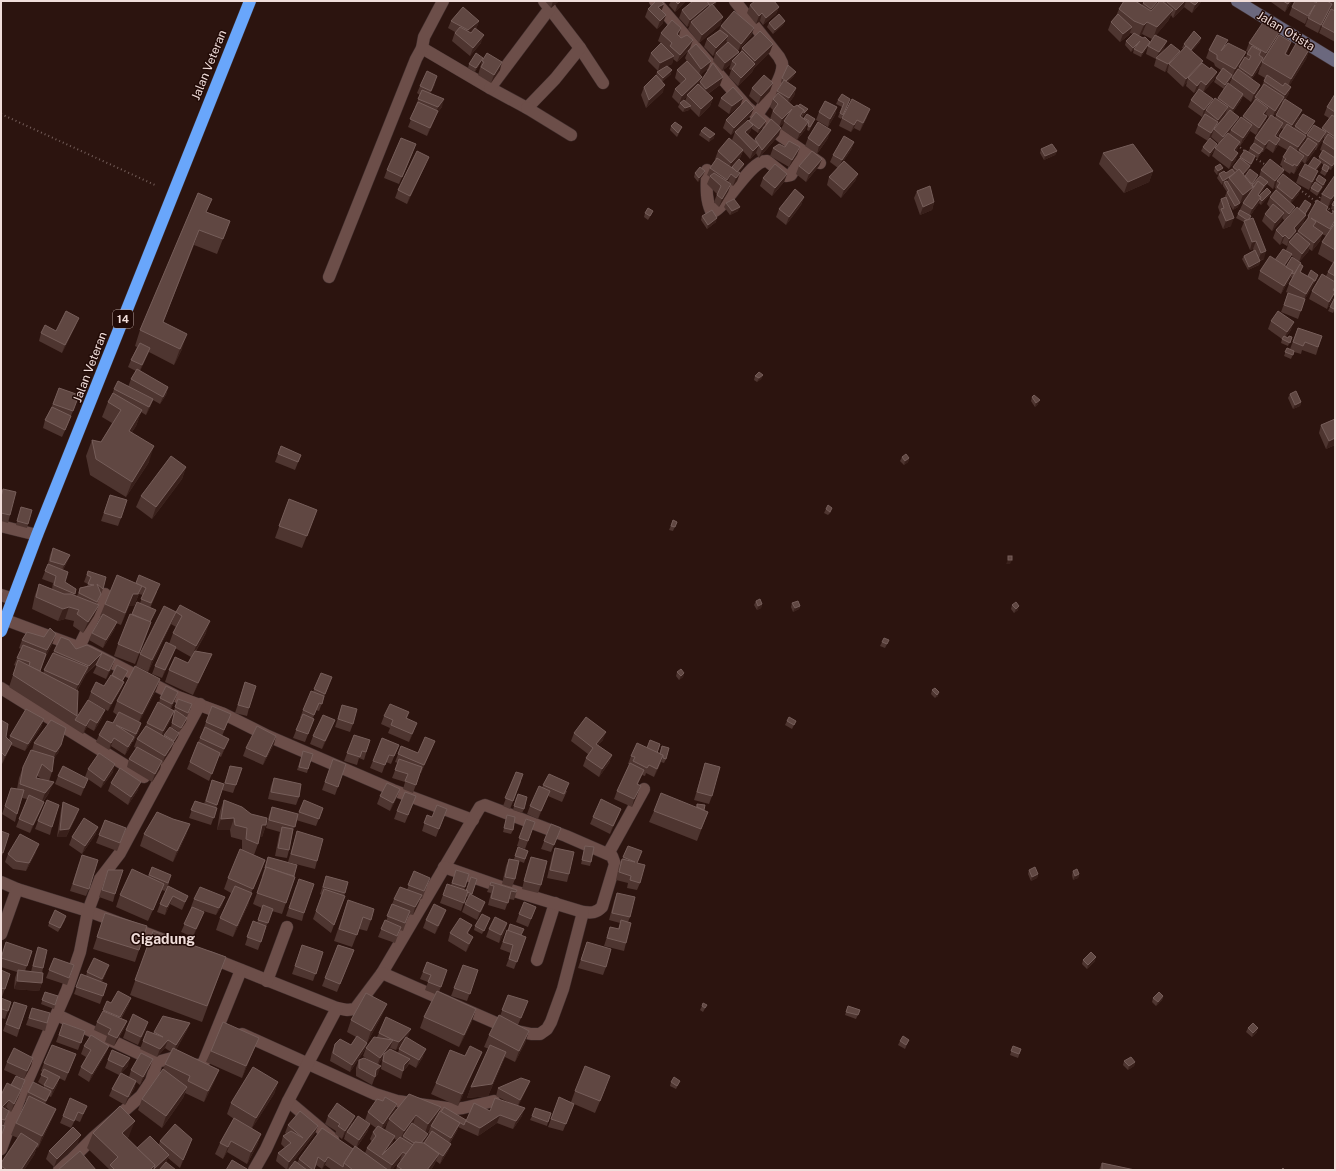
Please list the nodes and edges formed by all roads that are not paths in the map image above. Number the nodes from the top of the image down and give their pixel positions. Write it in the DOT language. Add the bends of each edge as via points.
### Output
graph roads {
  1 [pos="443,1"];
  2 [pos="655,1"];
  3 [pos="735,1"];
  4 [pos="1236,1"];
  5 [pos="246,3"];
  6 [pos="547,5"];
  7 [pos="422,48"];
  8 [pos="580,48"];
  9 [pos="1335,60"];
  10 [pos="604,83"];
  11 [pos="490,88"];
  12 [pos="527,108"];
  13 [pos="756,115"];
  14 [pos="571,134"];
  15 [pos="805,152"];
  16 [pos="820,163"];
  17 [pos="707,170"];
  18 [pos="330,277"];
  19 [pos="1,526"];
  20 [pos="37,535"];
  21 [pos="105,594"];
  22 [pos="1,595"];
  23 [pos="13,599"];
  24 [pos="6,620"];
  25 [pos="1,632"];
  26 [pos="79,647"];
  27 [pos="1,688"];
  28 [pos="200,704"];
  29 [pos="157,785"];
  30 [pos="644,789"];
  31 [pos="473,820"];
  32 [pos="608,854"];
  33 [pos="444,867"];
  34 [pos="1,882"];
  35 [pos="17,889"];
  36 [pos="555,903"];
  37 [pos="88,911"];
  38 [pos="583,912"];
  39 [pos="287,927"];
  40 [pos="1,934"];
  41 [pos="174,944"];
  42 [pos="196,953"];
  43 [pos="537,960"];
  44 [pos="241,970"];
  45 [pos="382,973"];
  46 [pos="267,981"];
  47 [pos="337,1008"];
  48 [pos="57,1015"];
  49 [pos="220,1024"];
  50 [pos="157,1062"];
  51 [pos="309,1063"];
  52 [pos="288,1102"];
  53 [pos="494,1102"];
  54 [pos="341,1146"];
  55 [pos="1,1149"];
  56 [pos="59,1170"];
  57 [pos="254,1170"];
  1 -- 7 [label="street" via="424,37"];
  2 -- 13 [label="street" via="723,81"];
  3 -- 13 [label="street" via="782,63 774,90"];
  4 -- 9 [label="street, Jalan Otista"];
  5 -- 20 [label="highway, Jalan Veteran / 14"];
  6 -- 8 [label="street"];
  6 -- 11 [label="street"];
  7 -- 11 [label="street"];
  7 -- 18 [label="street"];
  8 -- 10 [label="street"];
  8 -- 12 [label="street"];
  11 -- 12 [label="street"];
  12 -- 14 [label="street"];
  13 -- 15 [label="street"];
  15 -- 16 [label="street"];
  15 -- 17 [label="street" via="789,176 767,161 761,162 713,212 706,196"];
  19 -- 20 [label="street"];
  20 -- 23 [label="highway, Jalan Veteran / 14"];
  21 -- 26 [label="street"];
  22 -- 23 [label="street"];
  23 -- 24 [label="highway, Jalan Veteran / 14"];
  24 -- 25 [label="highway, Jalan Veteran / 14"];
  24 -- 26 [label="street"];
  26 -- 28 [label="street" via="178,697"];
  27 -- 29 [label="street"];
  28 -- 29 [label="street"];
  28 -- 31 [label="street" via="393,790"];
  29 -- 37 [label="street" via="120,853 100,879"];
  30 -- 32 [label="street"];
  31 -- 32 [label="street" via="480,807 487,805"];
  31 -- 33 [label="street"];
  32 -- 38 [label="street" via="614,860 614,864 602,907 592,913"];
  33 -- 36 [label="street"];
  33 -- 45 [label="street"];
  34 -- 35 [label="street"];
  35 -- 37 [label="street"];
  35 -- 40 [label="street"];
  36 -- 38 [label="street"];
  36 -- 43 [label="street"];
  37 -- 41 [label="street"];
  37 -- 48 [label="street" via="80,952"];
  38 -- 45 [label="street" via="563,989 551,1022 540,1034 512,1030"];
  39 -- 46 [label="street"];
  42 -- 44 [label="street"];
  44 -- 46 [label="street"];
  44 -- 49 [label="street"];
  45 -- 47 [label="street" via="355,1009"];
  46 -- 47 [label="street"];
  47 -- 51 [label="street"];
  48 -- 50 [label="street"];
  48 -- 55 [label="street" via="22,1093"];
  49 -- 50 [label="street" via="203,1064 182,1063 172,1058"];
  49 -- 51 [label="street"];
  50 -- 56 [label="street" via="151,1081 141,1096"];
  51 -- 52 [label="street"];
  51 -- 53 [label="street" via="375,1094 397,1101 454,1109"];
  52 -- 54 [label="street"];
  52 -- 57 [label="street"];
}
